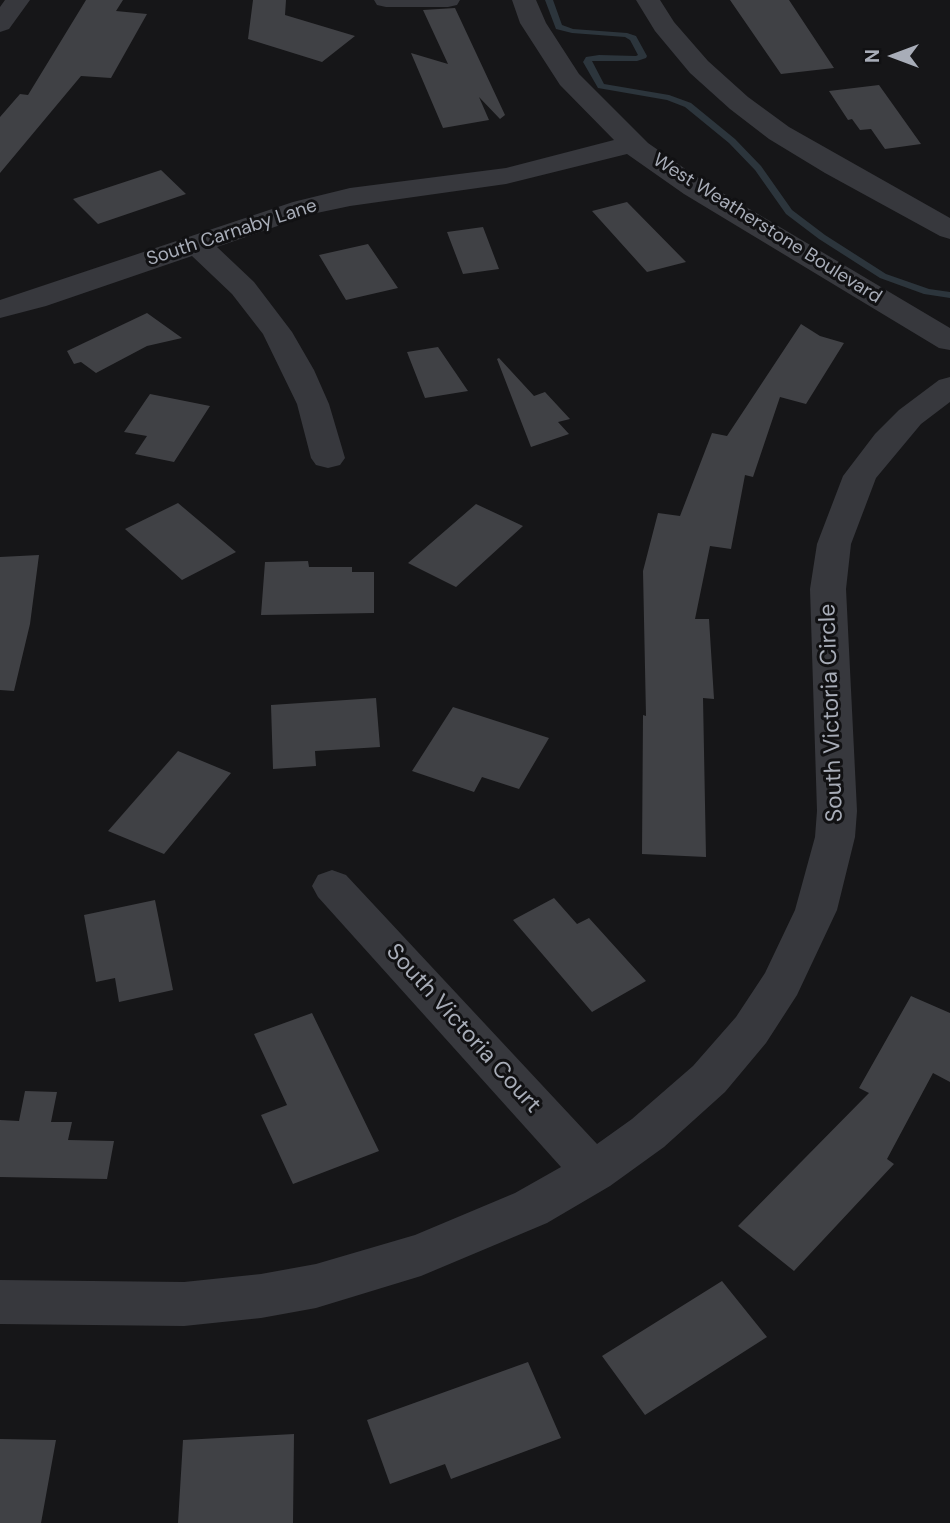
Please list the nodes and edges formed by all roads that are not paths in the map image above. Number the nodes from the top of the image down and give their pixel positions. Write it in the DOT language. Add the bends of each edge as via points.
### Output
graph roads {
  1 [pos="18,0"];
  2 [pos="386,0"];
  3 [pos="448,0"];
  4 [pos="524,0"];
  5 [pos="649,0"];
  6 [pos="0,24"];
  7 [pos="633,144"];
  8 [pos="950,230"];
  9 [pos="196,243"];
  10 [pos="0,309"];
  11 [pos="950,341"];
  12 [pos="950,387"];
  13 [pos="328,458"];
  14 [pos="332,886"];
  15 [pos="594,1172"];
  16 [pos="0,1302"];
  1 -- 6 [label="street"];
  2 -- 3 [label="street"];
  4 -- 7 [label="street, West Weatherstone Boulevard" via="554,58"];
  5 -- 8 [label="street" via="664,26 699,67 739,103 824,160"];
  7 -- 9 [label="street, South Carnaby Lane" via="506,176 350,197"];
  7 -- 11 [label="street, West Weatherstone Boulevard" via="695,188"];
  9 -- 10 [label="street, South Carnaby Lane"];
  9 -- 13 [label="street" via="243,288 277,332 313,404"];
  12 -- 15 [label="street, South Victoria Circle" via="910,417 860,476 834,544 828,589 838,811 816,910 782,983 751,1030 709,1079 648,1133"];
  14 -- 15 [label="street, South Victoria Court"];
  15 -- 16 [label="street, South Victoria Circle" via="531,1208 421,1255 316,1286 184,1304"];
}
